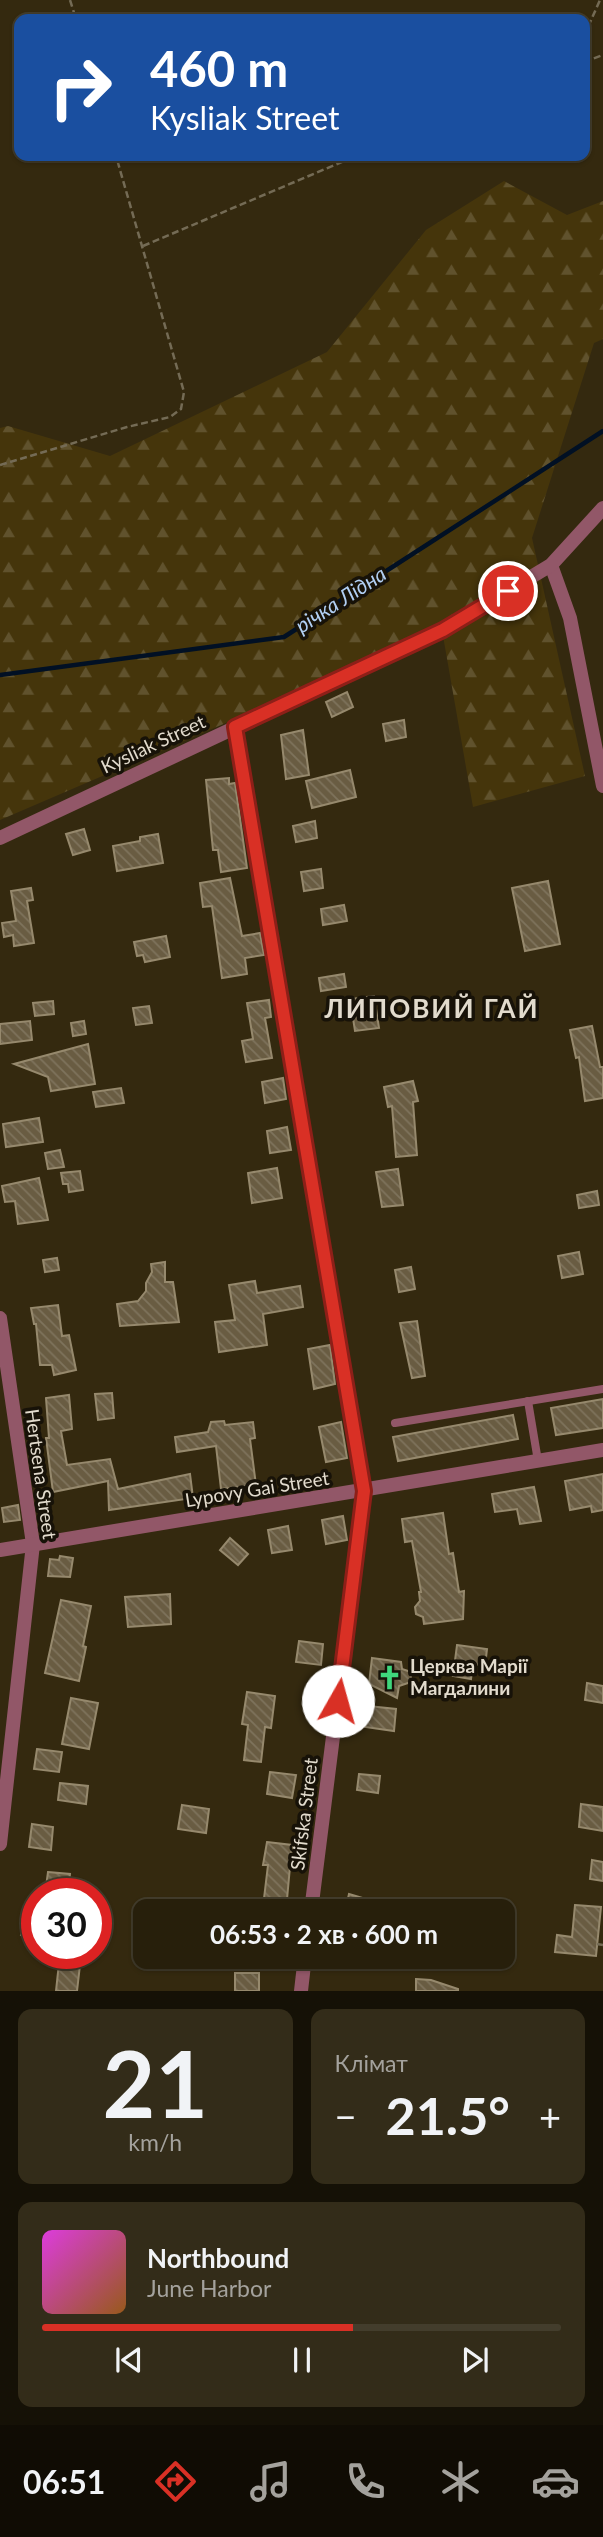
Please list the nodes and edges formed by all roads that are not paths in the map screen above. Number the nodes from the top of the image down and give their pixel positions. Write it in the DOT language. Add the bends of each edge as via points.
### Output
graph roads {
  1 [pos="603,508"];
  2 [pos="551,565"];
  3 [pos="235,727"];
  4 [pos="603,786"];
  5 [pos="0,838"];
  6 [pos="0,1318"];
  7 [pos="603,1389"];
  8 [pos="528,1401"];
  9 [pos="395,1423"];
  10 [pos="603,1450"];
  11 [pos="538,1461"];
  12 [pos="364,1491"];
  13 [pos="33,1545"];
  14 [pos="0,1550"];
  15 [pos="0,1844"];
  16 [pos="313,1899"];
  17 [pos="304,1969"];
  18 [pos="301,1991"];
  1 -- 2 [label="street, Kysliak Street"];
  2 -- 3 [label="street, Kysliak Street" via="443,630"];
  2 -- 4 [label="street" via="570,618"];
  3 -- 5 [label="street, Kysliak Street"];
  3 -- 12 [label="street, Skifska Street"];
  6 -- 13 [label="street, Hertsena Street"];
  7 -- 8 [label="lane"];
  8 -- 9 [label="lane"];
  8 -- 11 [label="lane"];
  10 -- 11 [label="street, Lypovy Gai Street"];
  11 -- 12 [label="street, Lypovy Gai Street"];
  12 -- 13 [label="street, Lypovy Gai Street"];
  12 -- 16 [label="street, Skifska Street"];
  13 -- 14 [label="street, Lypovy Gai Street"];
  13 -- 15 [label="street, Hertsena Street"];
  17 -- 18 [label="street"];
}
